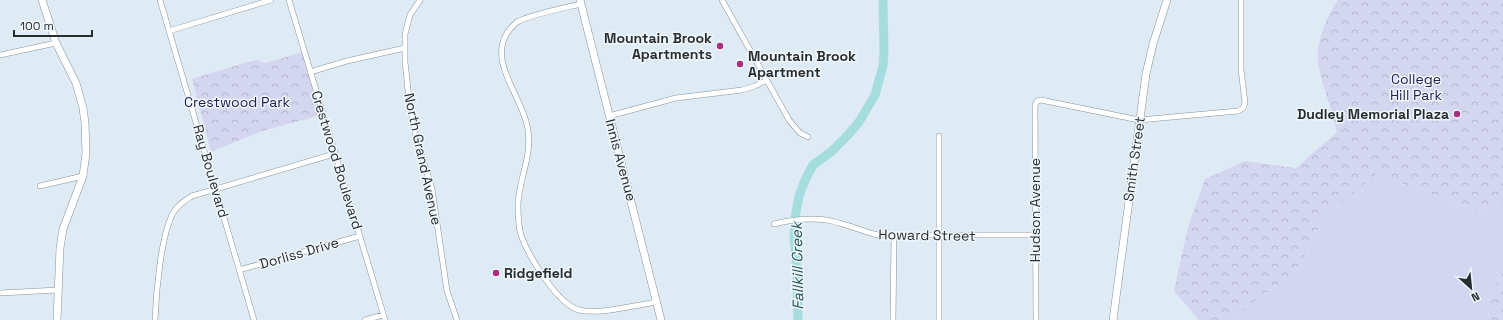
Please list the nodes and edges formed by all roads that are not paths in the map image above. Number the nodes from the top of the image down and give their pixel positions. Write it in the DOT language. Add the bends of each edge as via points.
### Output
graph roads {
  1 [pos="42,0"];
  2 [pos="160,0"];
  3 [pos="271,0"];
  4 [pos="289,0"];
  5 [pos="420,0"];
  6 [pos="722,0"];
  7 [pos="1166,0"];
  8 [pos="1241,0"];
  9 [pos="581,2"];
  10 [pos="169,31"];
  11 [pos="56,43"];
  12 [pos="405,48"];
  13 [pos="0,55"];
  14 [pos="310,72"];
  15 [pos="767,80"];
  16 [pos="610,116"];
  17 [pos="1139,120"];
  18 [pos="939,136"];
  19 [pos="808,137"];
  20 [pos="334,154"];
  21 [pos="83,176"];
  22 [pos="40,186"];
  23 [pos="216,189"];
  24 [pos="774,224"];
  25 [pos="894,235"];
  26 [pos="1036,235"];
  27 [pos="360,236"];
  28 [pos="939,236"];
  29 [pos="239,270"];
  30 [pos="58,290"];
  31 [pos="0,293"];
  32 [pos="657,302"];
  33 [pos="384,317"];
  34 [pos="57,320"];
  35 [pos="155,320"];
  36 [pos="254,320"];
  37 [pos="365,320"];
  38 [pos="457,320"];
  39 [pos="661,320"];
  40 [pos="893,320"];
  41 [pos="939,320"];
  42 [pos="1036,320"];
  43 [pos="1113,320"];
  1 -- 11 [label="street"];
  2 -- 10 [label="street, Ray Boulevard"];
  3 -- 10 [label="street"];
  4 -- 14 [label="street, Crestwood Boulevard"];
  5 -- 12 [label="street, North Grand Avenue" via="410,15 405,34"];
  6 -- 15 [label="street"];
  7 -- 17 [label="street, Smith Street" via="1149,58"];
  8 -- 17 [label="street" via="1245,103 1243,108 1232,112"];
  9 -- 16 [label="street, Innis Avenue"];
  9 -- 32 [label="street" via="518,22 513,25 501,49 502,64 523,108 528,130 528,154 518,203 521,235 539,270 557,293 579,310 599,311"];
  10 -- 23 [label="street, Ray Boulevard"];
  11 -- 13 [label="street"];
  11 -- 21 [label="street" via="76,83 84,108 86,153"];
  12 -- 14 [label="street"];
  12 -- 38 [label="street, North Grand Avenue" via="415,133 432,189 448,291"];
  14 -- 20 [label="street, Crestwood Boulevard"];
  15 -- 16 [label="street" via="742,90 676,98"];
  15 -- 19 [label="street" via="794,127"];
  16 -- 32 [label="street, Innis Avenue"];
  17 -- 26 [label="street, Hudson Avenue" via="1037,101"];
  17 -- 43 [label="street, Smith Street"];
  18 -- 28 [label="street"];
  20 -- 23 [label="street"];
  20 -- 27 [label="street, Crestwood Boulevard"];
  21 -- 22 [label="street"];
  21 -- 30 [label="street" via="63,229"];
  23 -- 29 [label="street, Ray Boulevard"];
  23 -- 35 [label="street" via="192,196 174,211 163,251"];
  24 -- 25 [label="street, Howard Street" via="800,219 823,219 866,233"];
  25 -- 28 [label="street, Howard Street"];
  25 -- 40 [label="street"];
  26 -- 28 [label="street, Howard Street"];
  26 -- 42 [label="street, Hudson Avenue"];
  27 -- 29 [label="street, Dorliss Drive"];
  27 -- 33 [label="street, Crestwood Boulevard"];
  28 -- 41 [label="street"];
  29 -- 36 [label="street, Ray Boulevard"];
  30 -- 31 [label="street"];
  30 -- 34 [label="street"];
  32 -- 39 [label="street, Innis Avenue"];
  33 -- 37 [label="street"];
}
